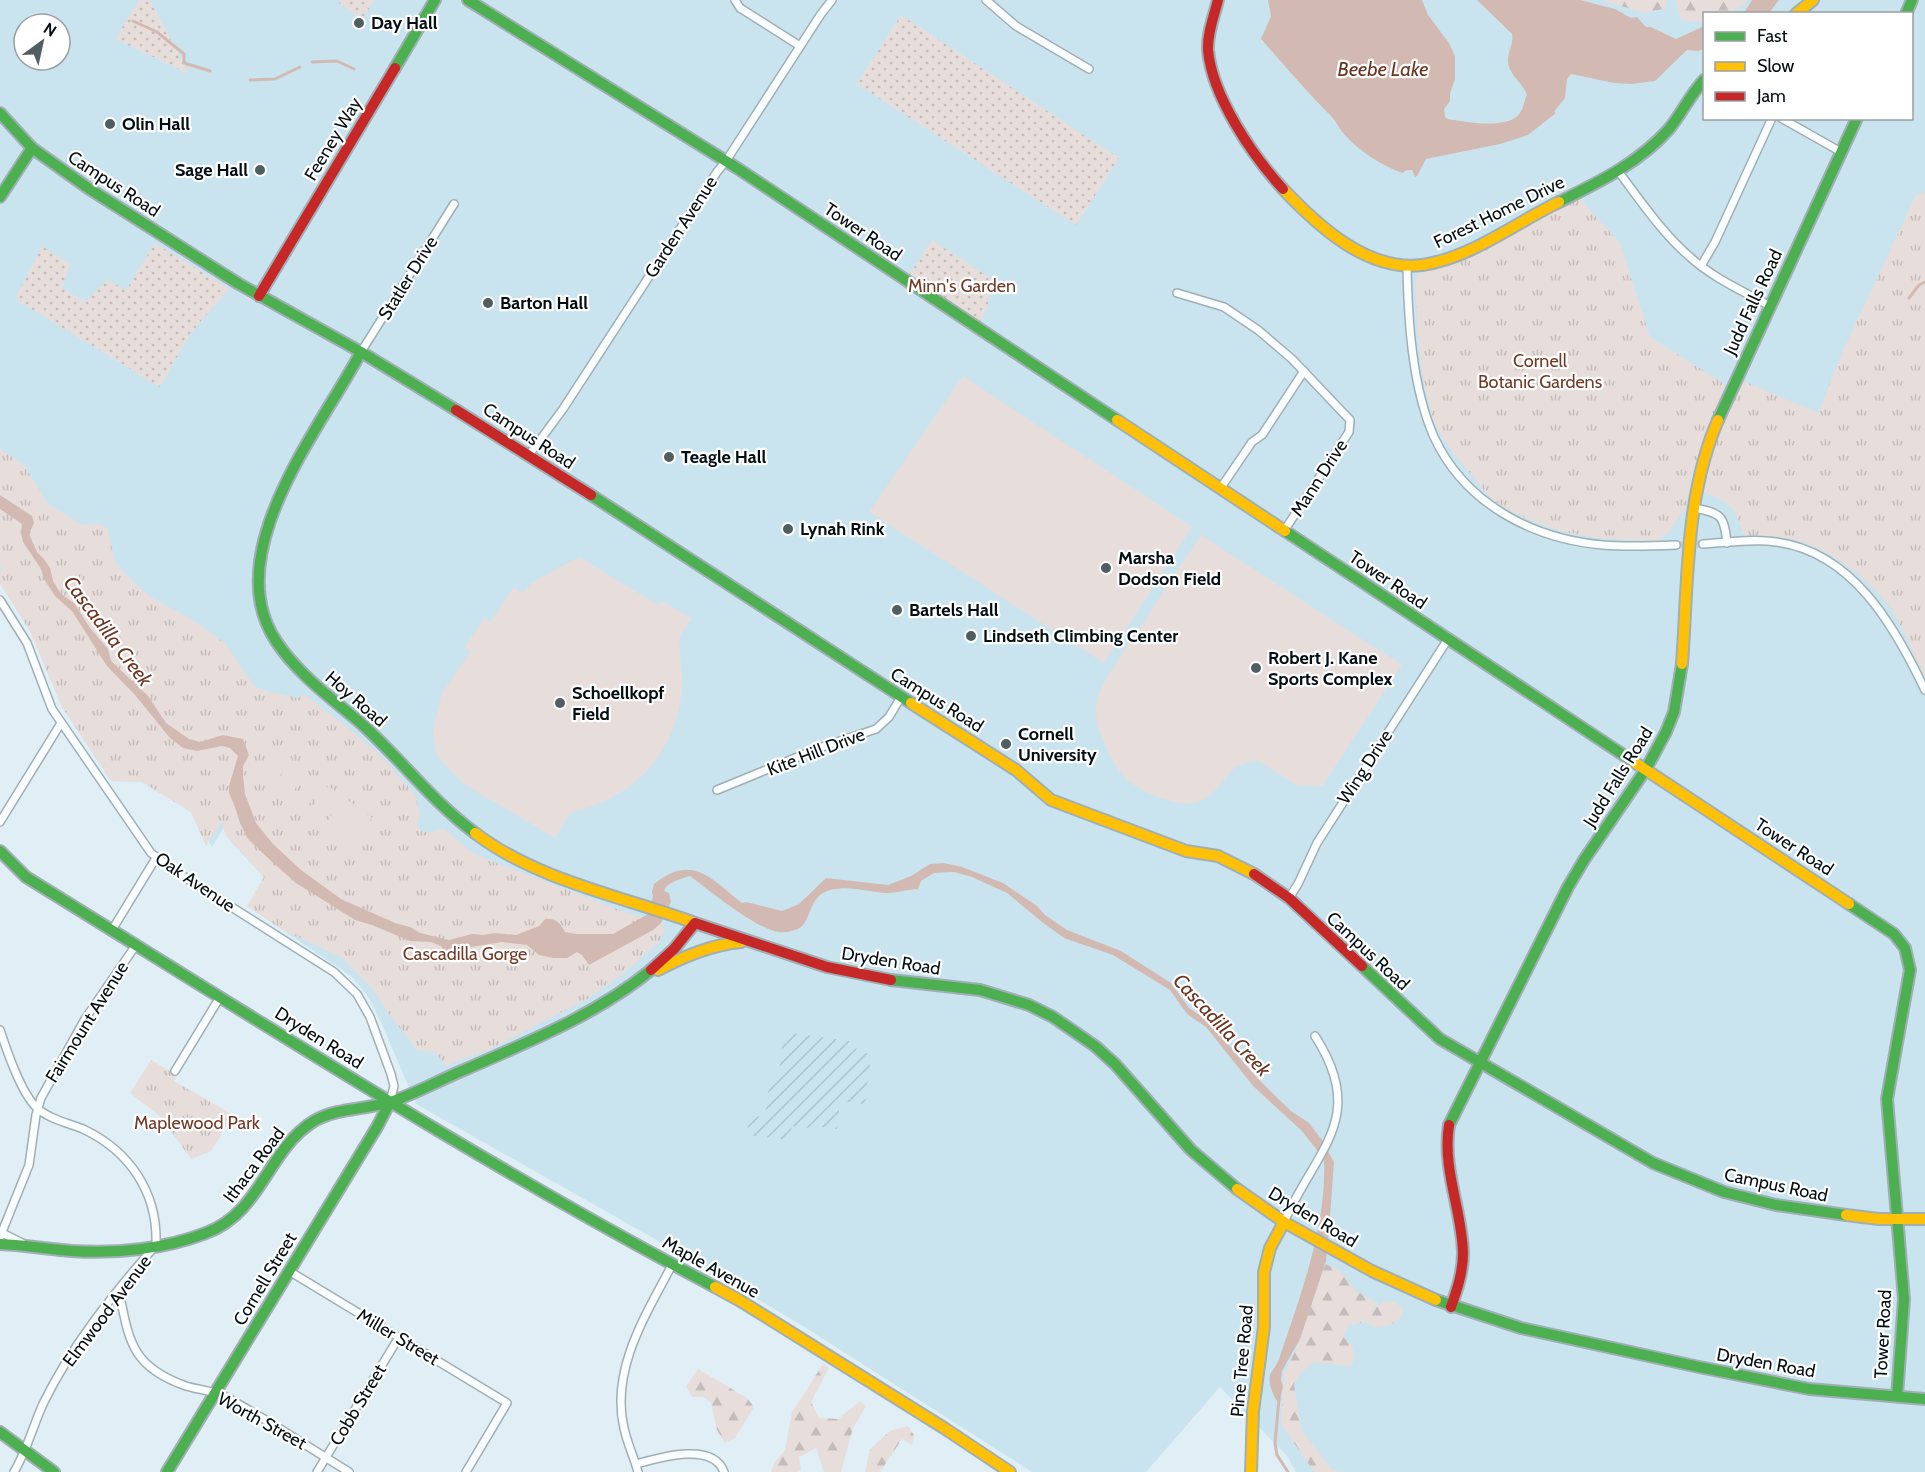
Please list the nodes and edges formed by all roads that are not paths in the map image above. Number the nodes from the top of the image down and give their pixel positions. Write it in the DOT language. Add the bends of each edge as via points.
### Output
graph roads {
  1 [pos="435,0"];
  2 [pos="468,0"];
  3 [pos="735,0"];
  4 [pos="832,0"];
  5 [pos="986,0"];
  6 [pos="1218,0"];
  7 [pos="1813,0"];
  8 [pos="1798,12"];
  9 [pos="800,46"];
  10 [pos="1089,69"];
  11 [pos="1703,81"];
  12 [pos="0,113"];
  13 [pos="1771,120"];
  14 [pos="1784,120"];
  15 [pos="1856,120"];
  16 [pos="32,148"];
  17 [pos="1841,153"];
  18 [pos="726,162"];
  19 [pos="1618,171"];
  20 [pos="0,196"];
  21 [pos="454,204"];
  22 [pos="1407,266"];
  23 [pos="1701,266"];
  24 [pos="1177,293"];
  25 [pos="259,296"];
  26 [pos="1770,306"];
  27 [pos="361,352"];
  28 [pos="1304,371"];
  29 [pos="529,455"];
  30 [pos="1220,489"];
  31 [pos="1694,508"];
  32 [pos="1284,531"];
  33 [pos="1727,543"];
  34 [pos="1703,544"];
  35 [pos="1676,545"];
  36 [pos="0,600"];
  37 [pos="1448,639"];
  38 [pos="1925,690"];
  39 [pos="902,697"];
  40 [pos="61,723"];
  41 [pos="1646,769"];
  42 [pos="717,790"];
  43 [pos="0,822"];
  44 [pos="0,851"];
  45 [pos="156,858"];
  46 [pos="1288,898"];
  47 [pos="695,923"];
  48 [pos="112,930"];
  49 [pos="748,942"];
  50 [pos="136,945"];
  51 [pos="638,981"];
  52 [pos="220,997"];
  53 [pos="0,1030"];
  54 [pos="1315,1036"];
  55 [pos="1480,1063"];
  56 [pos="175,1071"];
  57 [pos="390,1102"];
  58 [pos="37,1108"];
  59 [pos="1897,1219"];
  60 [pos="1925,1220"];
  61 [pos="1284,1222"];
  62 [pos="1,1234"];
  63 [pos="24,1244"];
  64 [pos="0,1245"];
  65 [pos="156,1245"];
  66 [pos="673,1263"];
  67 [pos="290,1271"];
  68 [pos="119,1291"];
  69 [pos="1451,1307"];
  70 [pos="399,1337"];
  71 [pos="214,1393"];
  72 [pos="1897,1396"];
  73 [pos="1925,1399"];
  74 [pos="0,1432"];
  75 [pos="26,1450"];
  76 [pos="325,1458"];
  77 [pos="637,1468"];
  78 [pos="14,1472"];
  79 [pos="54,1472"];
  80 [pos="167,1472"];
  81 [pos="317,1472"];
  82 [pos="349,1472"];
  83 [pos="466,1472"];
  84 [pos="724,1472"];
  85 [pos="1010,1472"];
  86 [pos="1251,1472"];
  1 -- 25 [label="street, Feeney Way"];
  2 -- 18 [label="street, Tower Road"];
  3 -- 9 [label="street" via="740,8"];
  4 -- 9 [label="street, Garden Avenue"];
  5 -- 10 [label="street" via="1016,26"];
  6 -- 22 [label="street, Forest Home Drive" via="1209,38 1212,68 1239,127 1261,161 1275,180 1329,231 1358,251"];
  7 -- 8 [label="street"];
  9 -- 18 [label="street, Garden Avenue"];
  11 -- 19 [label="street, Forest Home Drive" via="1670,128"];
  12 -- 16 [label="street, Campus Road"];
  13 -- 23 [label="street"];
  14 -- 17 [label="street"];
  15 -- 17 [label="street, Judd Falls Road"];
  16 -- 20 [label="street"];
  16 -- 25 [label="street, Campus Road" via="97,194"];
  17 -- 26 [label="street, Judd Falls Road"];
  18 -- 29 [label="street, Garden Avenue"];
  18 -- 30 [label="street, Tower Road"];
  19 -- 22 [label="street, Forest Home Drive" via="1460,253"];
  19 -- 23 [label="street" via="1677,246"];
  21 -- 27 [label="street, Statler Drive"];
  22 -- 35 [label="street" via="1421,396 1434,437 1467,485 1506,517 1543,533 1603,545"];
  23 -- 26 [label="street"];
  24 -- 28 [label="street, Mann Drive" via="1224,307 1275,343"];
  25 -- 27 [label="street, Campus Road"];
  26 -- 31 [label="street, Judd Falls Road" via="1714,429"];
  27 -- 29 [label="street, Campus Road"];
  27 -- 47 [label="street, Hoy Road" via="306,448 268,529 258,579 261,608 281,649 469,830 531,865"];
  28 -- 30 [label="street"];
  28 -- 32 [label="street, Mann Drive" via="1350,420 1349,432"];
  29 -- 39 [label="street, Campus Road"];
  30 -- 32 [label="street, Tower Road"];
  31 -- 33 [label="street" via="1719,515 1725,525"];
  31 -- 41 [label="street, Judd Falls Road" via="1679,692 1666,732"];
  32 -- 37 [label="street, Tower Road"];
  33 -- 34 [label="street"];
  33 -- 38 [label="street" via="1786,543 1810,550 1840,569 1884,616"];
  36 -- 40 [label="street, Oak Avenue" via="27,643 44,691"];
  37 -- 41 [label="street, Tower Road"];
  37 -- 46 [label="street, Wing Drive" via="1317,843"];
  39 -- 42 [label="street, Kite Hill Drive" via="876,729"];
  39 -- 46 [label="street, Campus Road" via="1017,770 1046,797 1186,851 1223,858"];
  40 -- 43 [label="street"];
  40 -- 45 [label="street, Oak Avenue"];
  41 -- 55 [label="street, Judd Falls Road" via="1578,869"];
  41 -- 59 [label="street, Tower Road" via="1902,942 1910,981 1887,1099"];
  44 -- 48 [label="street, Dryden Road" via="26,876"];
  45 -- 48 [label="street"];
  45 -- 57 [label="street, Oak Avenue" via="348,984 370,1017 391,1074 394,1086"];
  46 -- 55 [label="street, Campus Road" via="1416,1019"];
  47 -- 49 [label="street, Dryden Road"];
  47 -- 51 [label="street, Dryden Road" via="675,948"];
  48 -- 50 [label="street, Dryden Road"];
  49 -- 51 [label="street, Dryden Road" via="716,944 696,951"];
  49 -- 61 [label="street, Dryden Road" via="854,974 980,990 1053,1017 1115,1064 1170,1129 1215,1172"];
  50 -- 52 [label="street, Dryden Road"];
  50 -- 58 [label="street, Fairmount Avenue" via="80,1028"];
  51 -- 57 [label="street, Dryden Road" via="587,1014"];
  52 -- 56 [label="street"];
  52 -- 57 [label="street, Dryden Road"];
  53 -- 58 [label="street" via="10,1060"];
  54 -- 61 [label="street" via="1336,1079 1338,1115"];
  55 -- 59 [label="street, Campus Road" via="1644,1158 1707,1186 1776,1205"];
  55 -- 69 [label="street, Judd Falls Road" via="1456,1108 1447,1135 1447,1160 1463,1255"];
  57 -- 65 [label="street, Ithaca Road" via="338,1111 313,1122 291,1141 254,1198 236,1216 208,1233"];
  57 -- 66 [label="street, Maple Avenue" via="609,1231"];
  57 -- 67 [label="street, Cornell Street"];
  58 -- 62 [label="street, Fairmount Avenue" via="29,1166"];
  58 -- 65 [label="street, Elmwood Avenue" via="95,1135 130,1163 149,1197"];
  59 -- 60 [label="street, Campus Road"];
  59 -- 72 [label="street, Tower Road" via="1904,1299"];
  61 -- 69 [label="street, Dryden Road" via="1395,1283"];
  61 -- 86 [label="street, Pine Tree Road" via="1270,1248 1264,1272 1264,1327 1253,1411"];
  62 -- 63 [label="street"];
  63 -- 64 [label="street, Ithaca Road"];
  63 -- 65 [label="street, Ithaca Road" via="74,1251"];
  65 -- 68 [label="street, Elmwood Avenue"];
  66 -- 77 [label="street" via="631,1346 623,1384 623,1428"];
  66 -- 85 [label="street, Maple Avenue" via="739,1300"];
  67 -- 70 [label="street, Miller Street"];
  67 -- 71 [label="street, Cornell Street"];
  68 -- 71 [label="street, Worth Street" via="126,1331 149,1366 177,1383"];
  68 -- 75 [label="street, Elmwood Avenue" via="62,1372"];
  69 -- 72 [label="street, Dryden Road" via="1521,1328 1809,1389"];
  70 -- 76 [label="street, Cobb Street"];
  70 -- 83 [label="street, Miller Street" via="507,1403"];
  71 -- 76 [label="street, Worth Street"];
  71 -- 80 [label="street, Cornell Street"];
  72 -- 73 [label="street, Dryden Road"];
  74 -- 75 [label="street"];
  75 -- 78 [label="street, Elmwood Avenue"];
  75 -- 79 [label="street"];
  76 -- 81 [label="street, Cobb Street"];
  76 -- 82 [label="street, Worth Street"];
  77 -- 84 [label="street" via="670,1455 698,1454 722,1466"];
}
